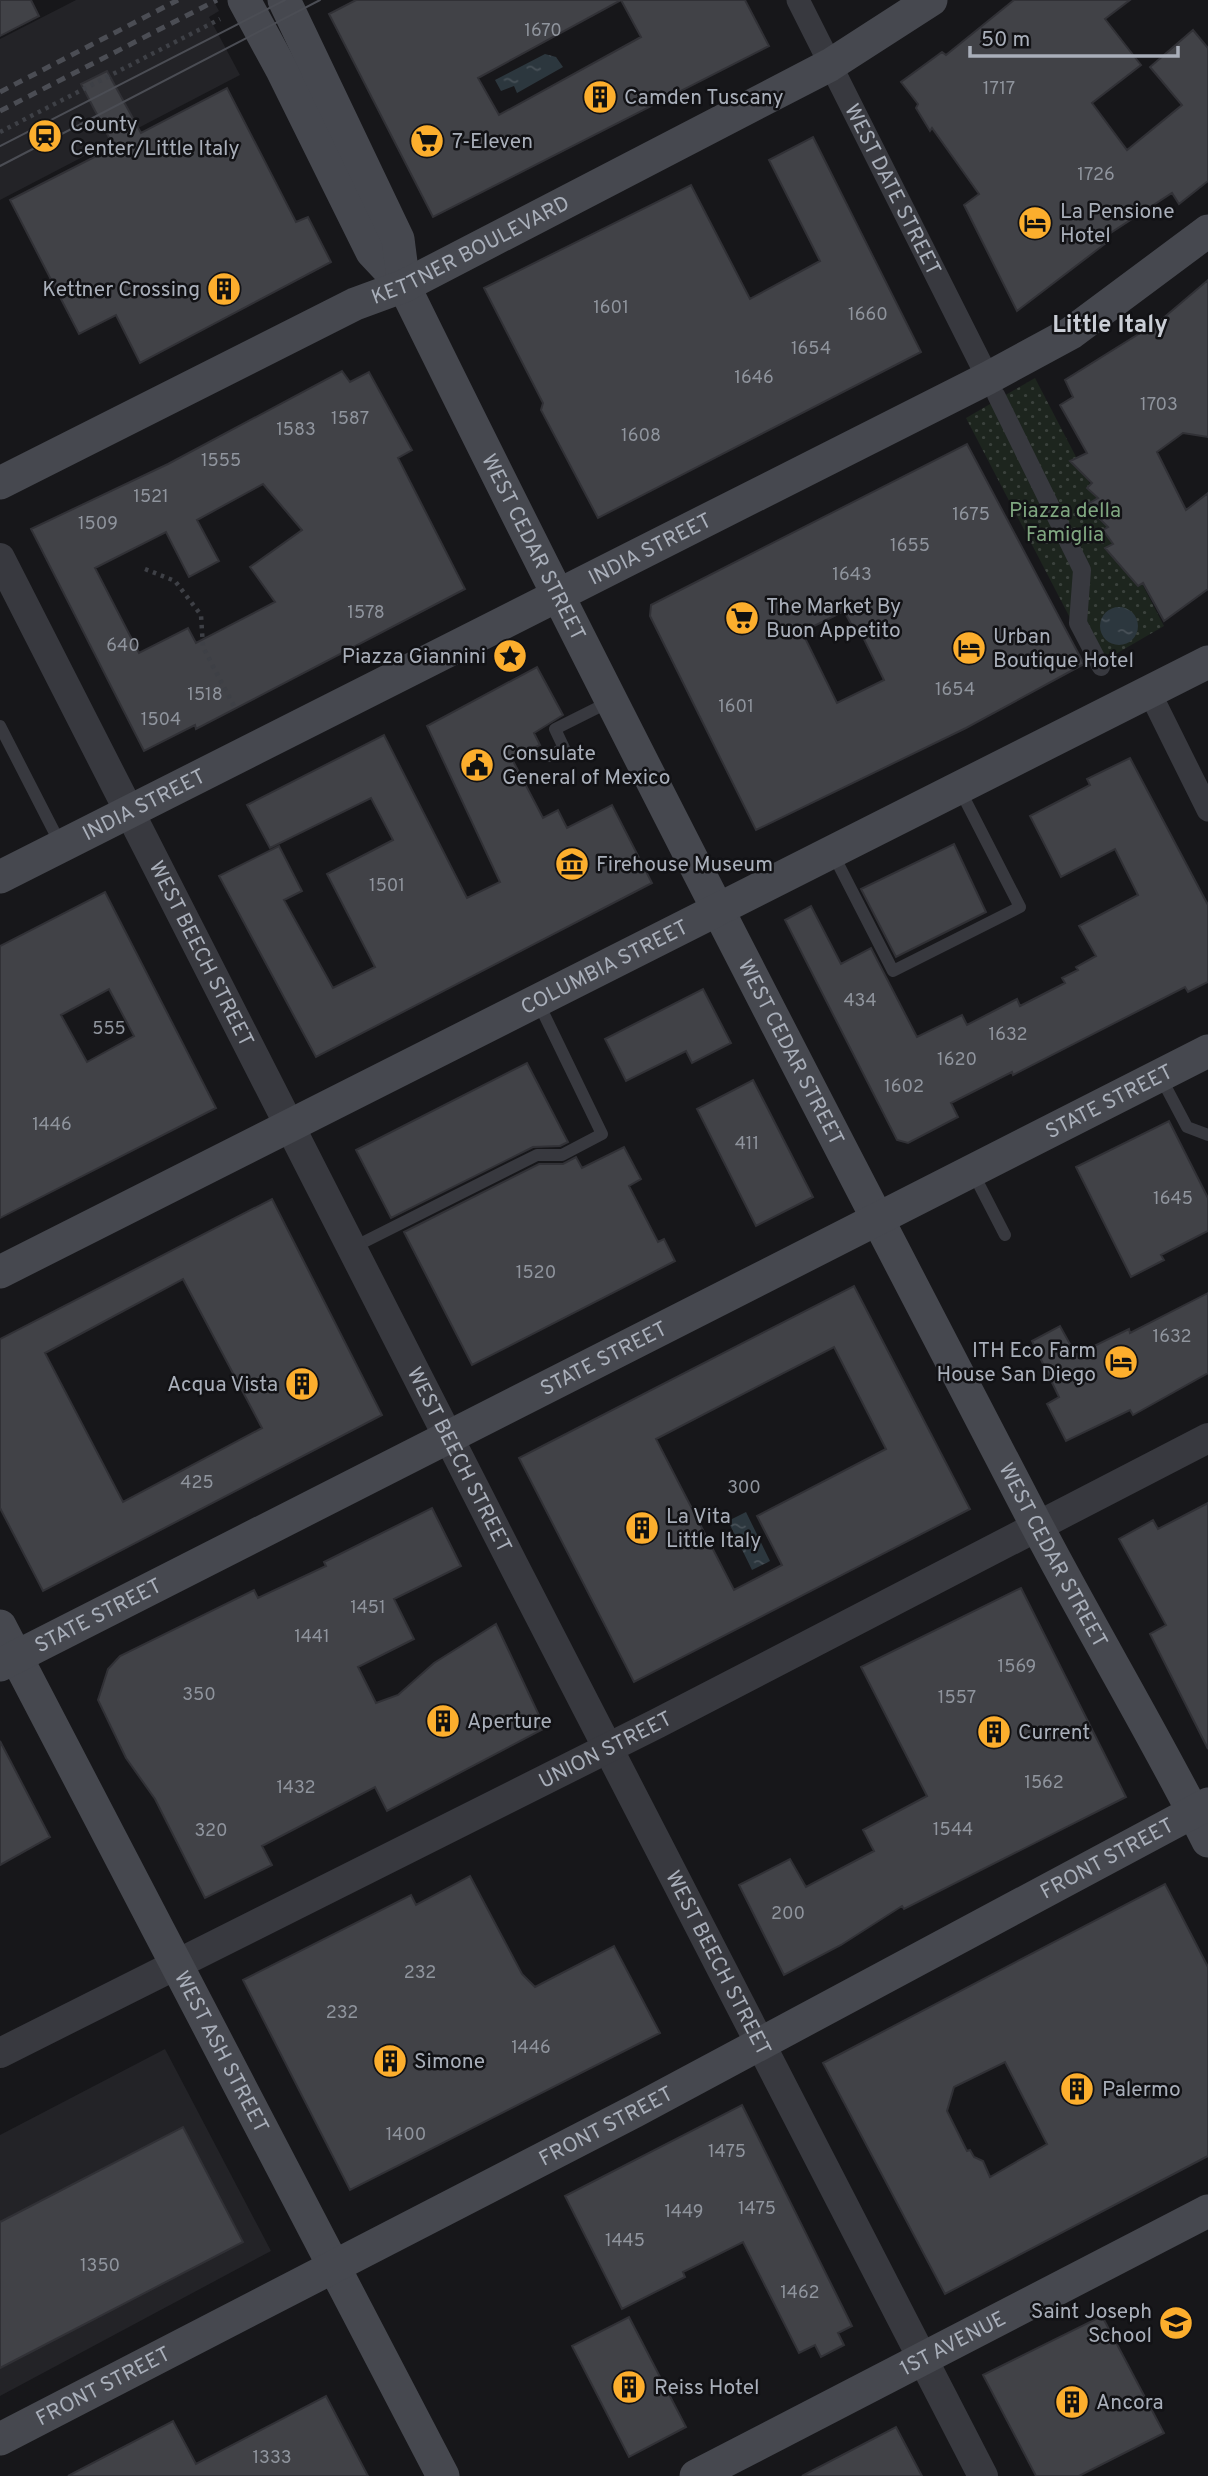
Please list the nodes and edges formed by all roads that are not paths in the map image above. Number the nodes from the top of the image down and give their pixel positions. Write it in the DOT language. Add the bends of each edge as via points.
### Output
graph roads {
  1 [pos="284,0"];
  2 [pos="798,0"];
  3 [pos="931,0"];
  4 [pos="235,8"];
  5 [pos="830,65"];
  6 [pos="1208,231"];
  7 [pos="404,286"];
  8 [pos="992,387"];
  9 [pos="0,483"];
  10 [pos="0,558"];
  11 [pos="559,598"];
  12 [pos="1208,662"];
  13 [pos="1101,667"];
  14 [pos="1150,693"];
  15 [pos="611,700"];
  16 [pos="0,726"];
  17 [pos="550,756"];
  18 [pos="960,789"];
  19 [pos="1208,810"];
  20 [pos="129,811"];
  21 [pos="61,845"];
  22 [pos="833,854"];
  23 [pos="0,877"];
  24 [pos="720,911"];
  25 [pos="538,1002"];
  26 [pos="1208,1051"];
  27 [pos="1160,1075"];
  28 [pos="290,1126"];
  29 [pos="1208,1135"];
  30 [pos="972,1171"];
  31 [pos="878,1219"];
  32 [pos="1005,1235"];
  33 [pos="352,1248"];
  34 [pos="0,1272"];
  35 [pos="448,1437"];
  36 [pos="1208,1438"];
  37 [pos="1038,1527"];
  38 [pos="0,1626"];
  39 [pos="8,1661"];
  40 [pos="608,1747"];
  41 [pos="1201,1808"];
  42 [pos="1208,1842"];
  43 [pos="176,1965"];
  44 [pos="761,2044"];
  45 [pos="0,2053"];
  46 [pos="1208,2211"];
  47 [pos="334,2267"];
  48 [pos="923,2358"];
  49 [pos="0,2439"];
  50 [pos="443,2476"];
  51 [pos="696,2476"];
  52 [pos="983,2476"];
  1 -- 7 [label="main road, WEST CEDAR STREET" via="398,239"];
  2 -- 5 [label="street, WEST DATE STREET"];
  3 -- 5 [label="main road, KETTNER BOULEVARD"];
  4 -- 7 [label="main road, WEST CEDAR STREET" via="282,70 372,252"];
  5 -- 7 [label="main road, KETTNER BOULEVARD"];
  5 -- 8 [label="street, WEST DATE STREET"];
  6 -- 8 [label="main road, INDIA STREET"];
  7 -- 9 [label="main road, KETTNER BOULEVARD" via="355,304"];
  7 -- 11 [label="main road, WEST CEDAR STREET"];
  8 -- 11 [label="main road, INDIA STREET"];
  8 -- 13 [label="street, WEST DATE STREET" via="1082,570 1078,623"];
  10 -- 20 [label="street, WEST BEECH STREET"];
  11 -- 15 [label="main road, WEST CEDAR STREET"];
  11 -- 20 [label="main road, INDIA STREET"];
  12 -- 14 [label="main road, COLUMBIA STREET"];
  14 -- 18 [label="main road, COLUMBIA STREET"];
  14 -- 19 [label="street"];
  15 -- 17 [label="lane" via="555,729 564,748"];
  15 -- 24 [label="main road, WEST CEDAR STREET"];
  16 -- 21 [label="lane"];
  18 -- 22 [label="main road, COLUMBIA STREET"];
  18 -- 22 [label="lane" via="1020,907 893,971"];
  20 -- 21 [label="main road, INDIA STREET"];
  20 -- 28 [label="street, WEST BEECH STREET"];
  21 -- 23 [label="main road, INDIA STREET"];
  22 -- 24 [label="main road, COLUMBIA STREET"];
  24 -- 25 [label="main road, COLUMBIA STREET"];
  24 -- 31 [label="main road, WEST CEDAR STREET"];
  25 -- 28 [label="main road, COLUMBIA STREET"];
  25 -- 33 [label="lane" via="602,1134 562,1155 537,1155"];
  26 -- 27 [label="main road, STATE STREET"];
  27 -- 29 [label="lane" via="1187,1127"];
  27 -- 30 [label="main road, STATE STREET"];
  28 -- 33 [label="street, WEST BEECH STREET"];
  28 -- 34 [label="main road, COLUMBIA STREET"];
  30 -- 31 [label="main road, STATE STREET"];
  30 -- 32 [label="lane"];
  31 -- 35 [label="main road, STATE STREET"];
  31 -- 37 [label="main road, WEST CEDAR STREET"];
  33 -- 35 [label="street, WEST BEECH STREET"];
  35 -- 39 [label="main road, STATE STREET"];
  35 -- 40 [label="street, WEST BEECH STREET"];
  36 -- 37 [label="street, UNION STREET"];
  37 -- 40 [label="street, UNION STREET"];
  37 -- 41 [label="main road, WEST CEDAR STREET"];
  38 -- 39 [label="main road, WEST ASH STREET"];
  39 -- 43 [label="main road, WEST ASH STREET"];
  40 -- 43 [label="street, UNION STREET"];
  40 -- 44 [label="street, WEST BEECH STREET"];
  41 -- 42 [label="main road, WEST CEDAR STREET"];
  41 -- 44 [label="main road, FRONT STREET"];
  43 -- 45 [label="street, UNION STREET"];
  43 -- 47 [label="main road, WEST ASH STREET"];
  44 -- 47 [label="main road, FRONT STREET"];
  44 -- 48 [label="street, WEST BEECH STREET"];
  46 -- 48 [label="main road, 1ST AVENUE"];
  47 -- 49 [label="main road, FRONT STREET"];
  47 -- 50 [label="main road, WEST ASH STREET"];
  48 -- 51 [label="main road, 1ST AVENUE"];
  48 -- 52 [label="street, WEST BEECH STREET"];
}
